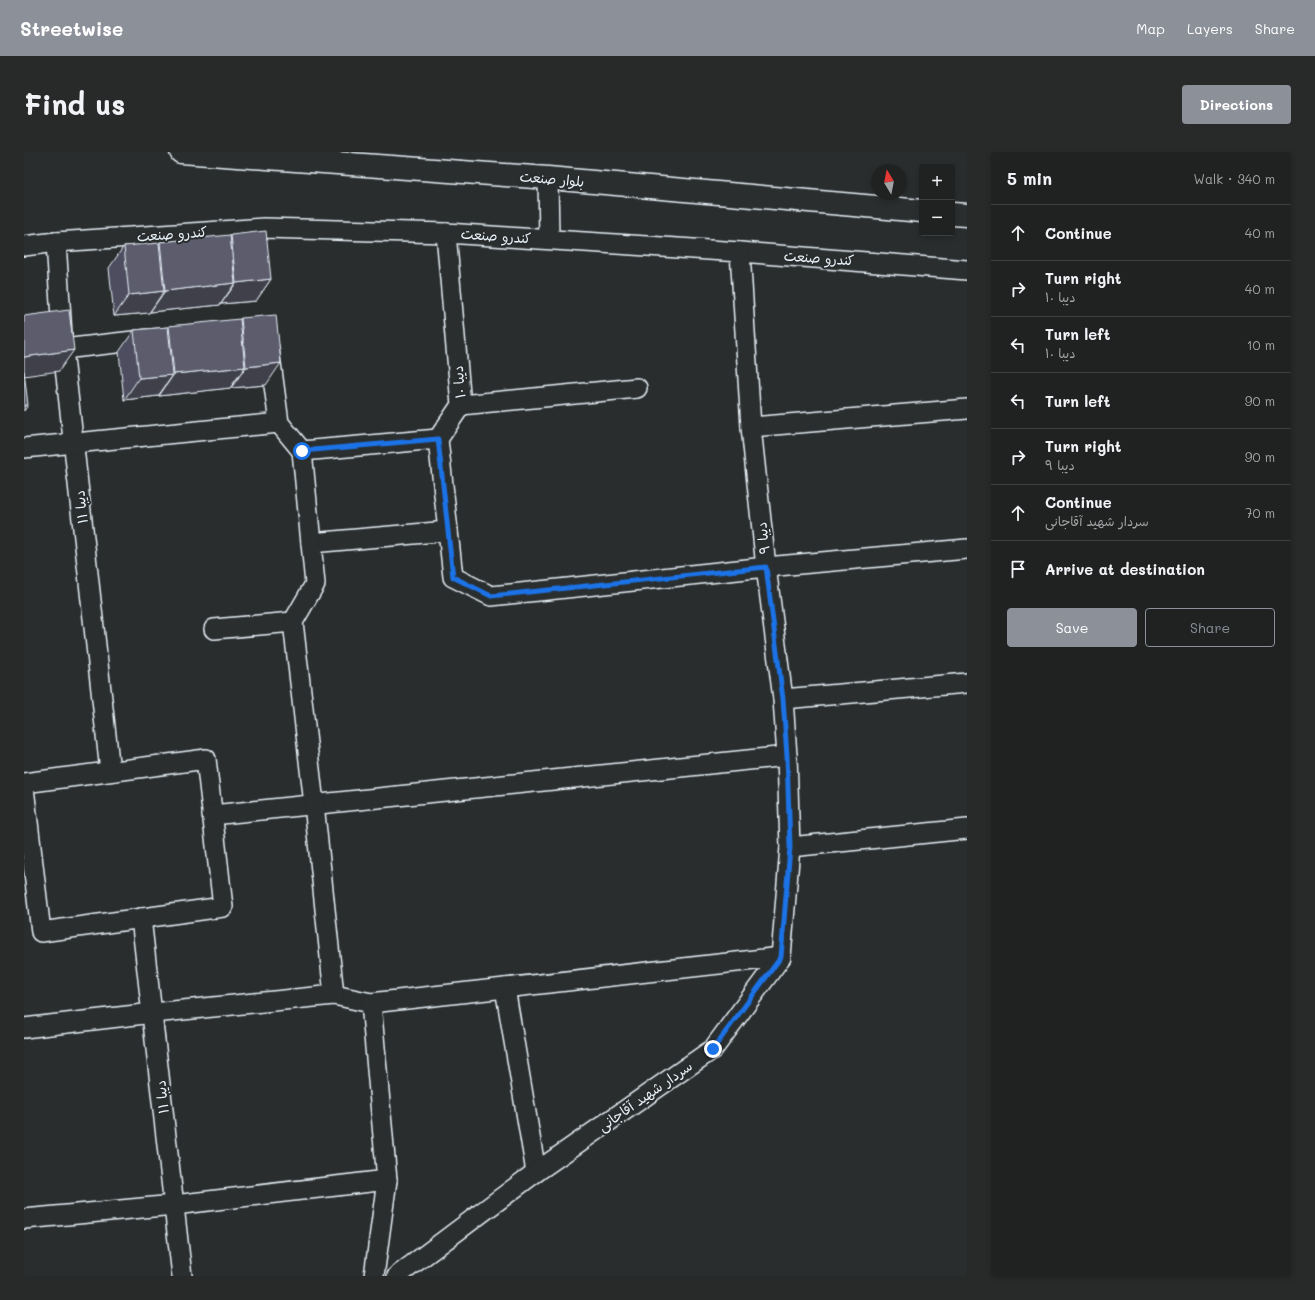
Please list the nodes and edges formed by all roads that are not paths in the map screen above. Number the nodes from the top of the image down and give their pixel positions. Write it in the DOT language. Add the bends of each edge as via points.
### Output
graph roads {
  1 [pos="181,152"];
  2 [pos="548,178"];
  3 [pos="919,211"];
  4 [pos="955,214"];
  5 [pos="967,215"];
  6 [pos="446,233"];
  7 [pos="549,239"];
  8 [pos="56,242"];
  9 [pos="24,246"];
  10 [pos="740,252"];
  11 [pos="967,270"];
  12 [pos="268,333"];
  13 [pos="165,337"];
  14 [pos="64,349"];
  15 [pos="637,388"];
  16 [pos="461,405"];
  17 [pos="967,409"];
  18 [pos="279,423"];
  19 [pos="751,427"];
  20 [pos="438,439"];
  21 [pos="74,443"];
  22 [pos="24,448"];
  23 [pos="302,451"];
  24 [pos="448,531"];
  25 [pos="311,543"];
  26 [pos="967,549"];
  27 [pos="766,567"];
  28 [pos="294,622"];
  29 [pos="214,629"];
  30 [pos="967,683"];
  31 [pos="783,699"];
  32 [pos="787,756"];
  33 [pos="110,771"];
  34 [pos="24,783"];
  35 [pos="24,788"];
  36 [pos="314,804"];
  37 [pos="212,815"];
  38 [pos="967,829"];
  39 [pos="27,837"];
  40 [pos="790,847"];
  41 [pos="141,918"];
  42 [pos="781,957"];
  43 [pos="505,988"];
  44 [pos="334,995"];
  45 [pos="370,1003"];
  46 [pos="153,1013"];
  47 [pos="24,1028"];
  48 [pos="536,1172"];
  49 [pos="387,1180"];
  50 [pos="174,1204"];
  51 [pos="24,1218"];
  52 [pos="182,1276"];
  53 [pos="374,1276"];
  54 [pos="397,1276"];
  1 -- 2 [label="main road, بلوار صنعت"];
  2 -- 3 [label="main road, بلوار صنعت"];
  2 -- 7 [label="street"];
  4 -- 5 [label="main road"];
  6 -- 7 [label="street, کندرو صنعت"];
  6 -- 8 [label="street, کندرو صنعت" via="264,228"];
  6 -- 16 [label="street, دیبا ۱۰"];
  7 -- 10 [label="street, کندرو صنعت"];
  8 -- 9 [label="street, کندرو صنعت"];
  8 -- 14 [label="street, دیبا ۱۱"];
  10 -- 11 [label="street, کندرو صنعت"];
  10 -- 19 [label="street, دیبا ۹"];
  12 -- 18 [label="street"];
  13 -- 14 [label="street"];
  14 -- 21 [label="street, دیبا ۱۱"];
  15 -- 16 [label="street"];
  16 -- 20 [label="street, دیبا ۱۰"];
  17 -- 19 [label="street"];
  18 -- 21 [label="street"];
  18 -- 23 [label="street"];
  19 -- 27 [label="street, دیبا ۹"];
  20 -- 23 [label="street"];
  20 -- 24 [label="street"];
  21 -- 22 [label="street"];
  21 -- 33 [label="street, دیبا ۱۱"];
  23 -- 25 [label="street"];
  24 -- 25 [label="street"];
  24 -- 27 [label="street" via="453,577 491,596"];
  25 -- 28 [label="street" via="315,584"];
  26 -- 27 [label="street"];
  27 -- 31 [label="street, دیبا ۹"];
  28 -- 29 [label="street"];
  28 -- 36 [label="street"];
  30 -- 31 [label="street"];
  31 -- 32 [label="street, دیبا ۹"];
  32 -- 36 [label="street"];
  32 -- 40 [label="street, دیبا ۹"];
  33 -- 34 [label="street"];
  33 -- 37 [label="street" via="206,759"];
  35 -- 39 [label="street"];
  36 -- 37 [label="street"];
  36 -- 44 [label="street"];
  37 -- 41 [label="street" via="223,907"];
  38 -- 40 [label="street"];
  39 -- 41 [label="street" via="41,932"];
  40 -- 42 [label="street"];
  41 -- 46 [label="street, دیبا ۱۱"];
  42 -- 43 [label="street"];
  42 -- 48 [label="street, سردار شهید آقاجانی" via="713,1049"];
  43 -- 45 [label="street"];
  43 -- 48 [label="street"];
  44 -- 45 [label="street"];
  44 -- 46 [label="street"];
  45 -- 49 [label="street"];
  46 -- 47 [label="street"];
  46 -- 50 [label="street, دیبا ۱۱"];
  48 -- 54 [label="street, سردار شهید آقاجانی"];
  49 -- 50 [label="street"];
  49 -- 53 [label="street"];
  50 -- 51 [label="street"];
  50 -- 52 [label="street, دیبا ۱۱"];
}
